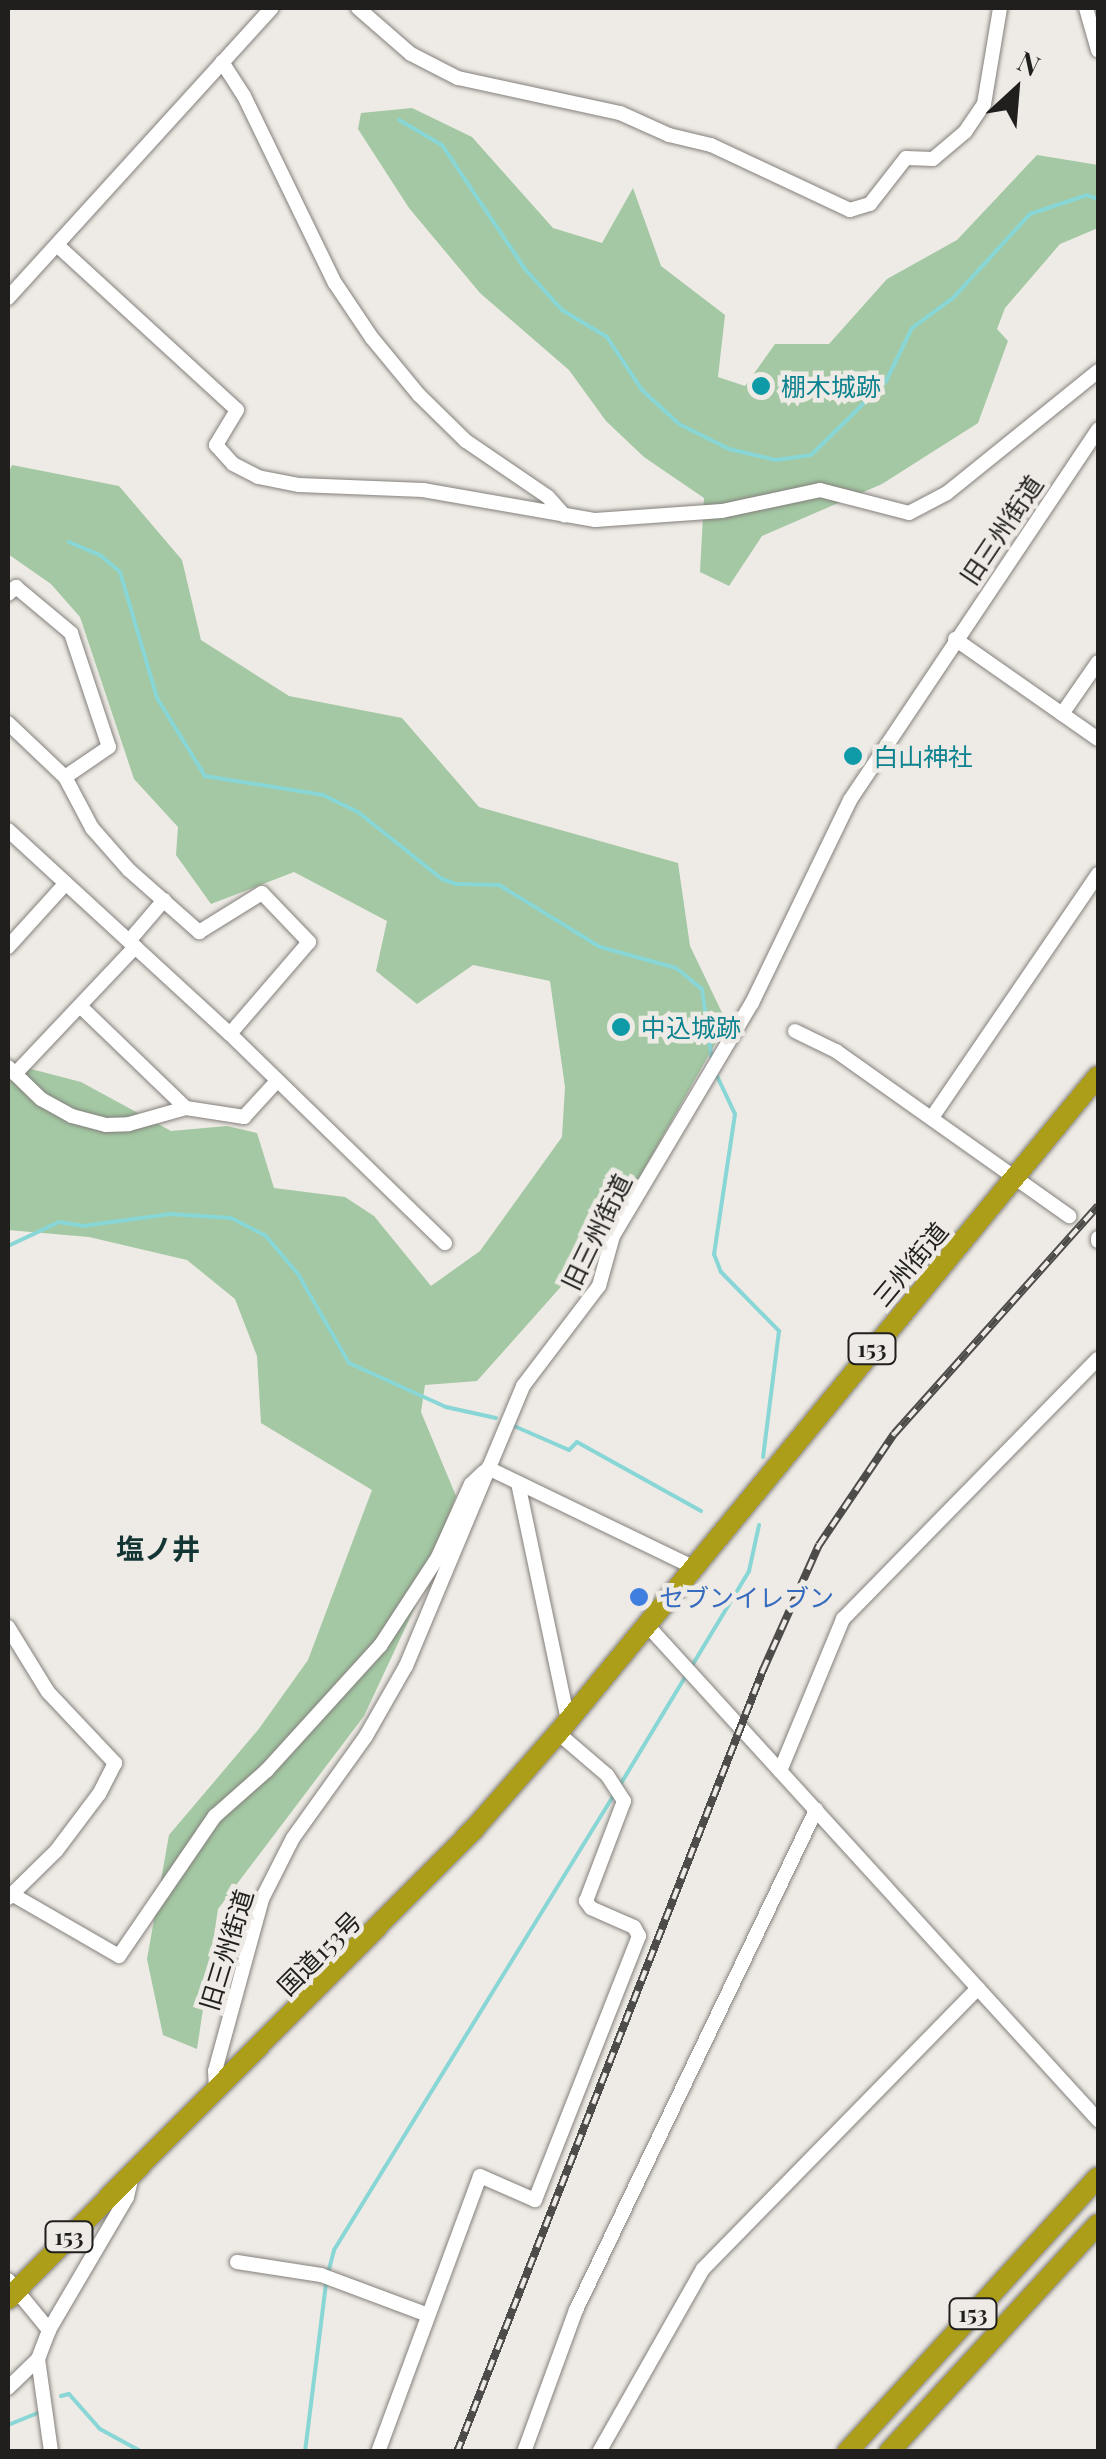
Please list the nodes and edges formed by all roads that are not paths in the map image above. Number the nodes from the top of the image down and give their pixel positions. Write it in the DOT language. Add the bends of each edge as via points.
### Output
graph roads {
  1 [pos="272,8"];
  2 [pos="358,8"];
  3 [pos="1000,8"];
  4 [pos="1086,8"];
  5 [pos="1098,50"];
  6 [pos="222,62"];
  7 [pos="57,245"];
  8 [pos="8,298"];
  9 [pos="1098,371"];
  10 [pos="1098,430"];
  11 [pos="565,516"];
  12 [pos="8,594"];
  13 [pos="955,639"];
  14 [pos="1098,662"];
  15 [pos="1062,714"];
  16 [pos="8,722"];
  17 [pos="1098,739"];
  18 [pos="65,776"];
  19 [pos="8,830"];
  20 [pos="1098,874"];
  21 [pos="66,883"];
  22 [pos="164,900"];
  23 [pos="132,944"];
  24 [pos="8,947"];
  25 [pos="80,1006"];
  26 [pos="795,1031"];
  27 [pos="230,1034"];
  28 [pos="11,1070"];
  29 [pos="1098,1076"];
  30 [pos="277,1081"];
  31 [pos="186,1108"];
  32 [pos="932,1116"];
  33 [pos="1015,1178"];
  34 [pos="1069,1216"];
  35 [pos="445,1242"];
  36 [pos="1098,1358"];
  37 [pos="488,1468"];
  38 [pos="518,1483"];
  39 [pos="693,1567"];
  40 [pos="647,1625"];
  41 [pos="8,1626"];
  42 [pos="563,1727"];
  43 [pos="780,1770"];
  44 [pos="816,1810"];
  45 [pos="11,1898"];
  46 [pos="978,1988"];
  47 [pos="216,2089"];
  48 [pos="1098,2120"];
  49 [pos="132,2174"];
  50 [pos="1098,2177"];
  51 [pos="1098,2224"];
  52 [pos="237,2262"];
  53 [pos="10,2290"];
  54 [pos="428,2316"];
  55 [pos="49,2330"];
  56 [pos="38,2359"];
  57 [pos="8,2388"];
  58 [pos="51,2452"];
  59 [pos="378,2452"];
  60 [pos="524,2452"];
  61 [pos="599,2452"];
  62 [pos="848,2452"];
  63 [pos="889,2452"];
  1 -- 6 [label="street"];
  2 -- 3 [label="street" via="411,54 458,78 620,113 711,145 850,210 870,204 906,158 934,159 965,132 984,104"];
  4 -- 5 [label="street"];
  6 -- 7 [label="street"];
  6 -- 11 [label="street" via="335,283 372,338 466,440"];
  7 -- 8 [label="street"];
  7 -- 11 [label="street" via="238,410 216,446 233,464 258,477 299,484 423,490"];
  9 -- 11 [label="street" via="947,493 909,513 820,490 722,510 595,520"];
  10 -- 13 [label="street, 旧三州街道"];
  12 -- 18 [label="street" via="16,587 71,633 109,746"];
  13 -- 15 [label="street"];
  13 -- 37 [label="street, 旧三州街道" via="850,800 752,1003 613,1236 599,1286 524,1386"];
  14 -- 15 [label="street"];
  15 -- 17 [label="street"];
  16 -- 18 [label="street"];
  18 -- 22 [label="street" via="92,828"];
  19 -- 21 [label="street"];
  20 -- 32 [label="street"];
  21 -- 23 [label="street"];
  21 -- 24 [label="street"];
  22 -- 23 [label="street"];
  22 -- 27 [label="street" via="199,932 262,892 309,942"];
  23 -- 25 [label="street"];
  23 -- 27 [label="street"];
  25 -- 28 [label="street"];
  25 -- 31 [label="street"];
  26 -- 32 [label="street" via="836,1050"];
  27 -- 30 [label="street"];
  28 -- 31 [label="street" via="41,1099 106,1125"];
  29 -- 33 [label="highway, 三州街道 / 153"];
  30 -- 31 [label="street" via="244,1118"];
  30 -- 35 [label="street"];
  32 -- 33 [label="street"];
  33 -- 34 [label="street"];
  33 -- 39 [label="highway, 三州街道 / 153"];
  36 -- 43 [label="street" via="843,1619"];
  37 -- 38 [label="street"];
  37 -- 45 [label="street" via="471,1484 438,1556 380,1646 267,1770 215,1816 120,1956"];
  37 -- 47 [label="street, 旧三州街道" via="406,1666 366,1736 293,1838 262,1899 215,2071"];
  38 -- 39 [label="street"];
  38 -- 42 [label="street"];
  39 -- 40 [label="highway, 三州街道 / 153"];
  40 -- 42 [label="highway, 国道153号 / 153"];
  40 -- 43 [label="street"];
  41 -- 45 [label="street" via="48,1692 115,1763 100,1794"];
  42 -- 47 [label="highway, 国道153号 / 153" via="383,1924"];
  42 -- 54 [label="street" via="617,1788 622,1809 586,1901 634,1927 638,1936 535,2200 480,2176"];
  43 -- 44 [label="street"];
  44 -- 46 [label="street"];
  44 -- 60 [label="street" via="576,2310"];
  46 -- 48 [label="street"];
  46 -- 61 [label="street" via="703,2269"];
  47 -- 49 [label="highway, 国道153号 / 153"];
  49 -- 53 [label="highway, 国道153号 / 153"];
  49 -- 55 [label="street" via="127,2197"];
  50 -- 62 [label="highway, 153"];
  51 -- 63 [label="highway, 153"];
  52 -- 54 [label="street" via="327,2277"];
  53 -- 55 [label="street"];
  54 -- 59 [label="street"];
  55 -- 56 [label="street"];
  56 -- 57 [label="street"];
  56 -- 58 [label="street"];
}
